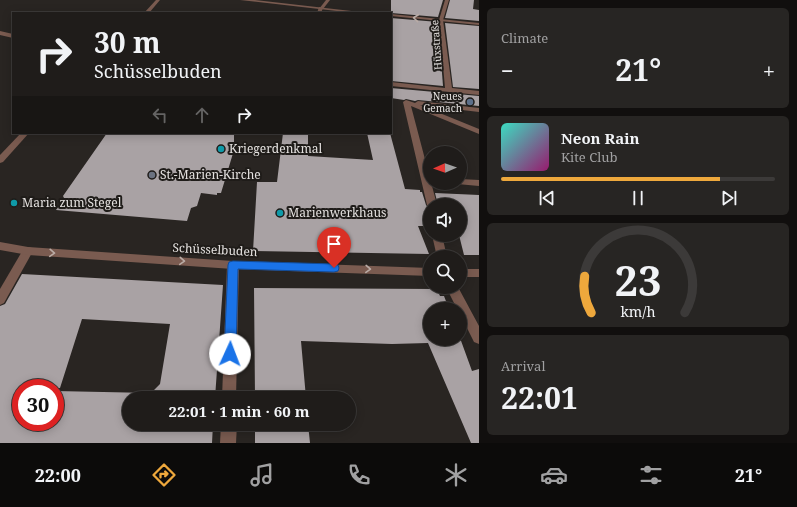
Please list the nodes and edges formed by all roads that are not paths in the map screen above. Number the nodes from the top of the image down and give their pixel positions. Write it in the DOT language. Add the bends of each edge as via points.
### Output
graph roads {
  1 [pos="158,0"];
  2 [pos="242,0"];
  3 [pos="328,0"];
  4 [pos="447,0"];
  5 [pos="320,11"];
  6 [pos="147,12"];
  7 [pos="344,12"];
  8 [pos="392,15"];
  9 [pos="441,20"];
  10 [pos="479,24"];
  11 [pos="0,33"];
  12 [pos="12,36"];
  13 [pos="392,84"];
  14 [pos="449,90"];
  15 [pos="479,92"];
  16 [pos="406,102"];
  17 [pos="479,110"];
  18 [pos="479,132"];
  19 [pos="25,134"];
  20 [pos="0,160"];
  21 [pos="423,165"];
  22 [pos="467,182"];
  23 [pos="479,183"];
  24 [pos="0,246"];
  25 [pos="28,251"];
  26 [pos="233,265"];
  27 [pos="423,272"];
  28 [pos="467,273"];
  29 [pos="479,273"];
  30 [pos="456,294"];
  31 [pos="0,300"];
  32 [pos="479,338"];
  33 [pos="229,391"];
  34 [pos="229,431"];
  35 [pos="228,443"];
  1 -- 6 [label="street"];
  2 -- 5 [label="street"];
  3 -- 5 [label="street"];
  4 -- 9 [label="street, Hüxstraße"];
  5 -- 7 [label="street"];
  9 -- 8 [label="street, one-way"];
  9 -- 10 [label="street"];
  9 -- 14 [label="street, Hüxstraße"];
  11 -- 12 [label="street"];
  13 -- 14 [label="street"];
  14 -- 15 [label="street"];
  16 -- 17 [label="street"];
  16 -- 18 [label="street"];
  16 -- 21 [label="street"];
  19 -- 20 [label="street"];
  22 -- 23 [label="street"];
  24 -- 25 [label="street, Schüsselbuden"];
  25 -- 26 [label="street, Schüsselbuden, one-way"];
  25 -- 31 [label="street"];
  26 -- 27 [label="street, Schüsselbuden, one-way"];
  26 -- 33 [label="street"];
  28 -- 29 [label="street"];
  30 -- 32 [label="street"];
  34 -- 35 [label="street"];
}
